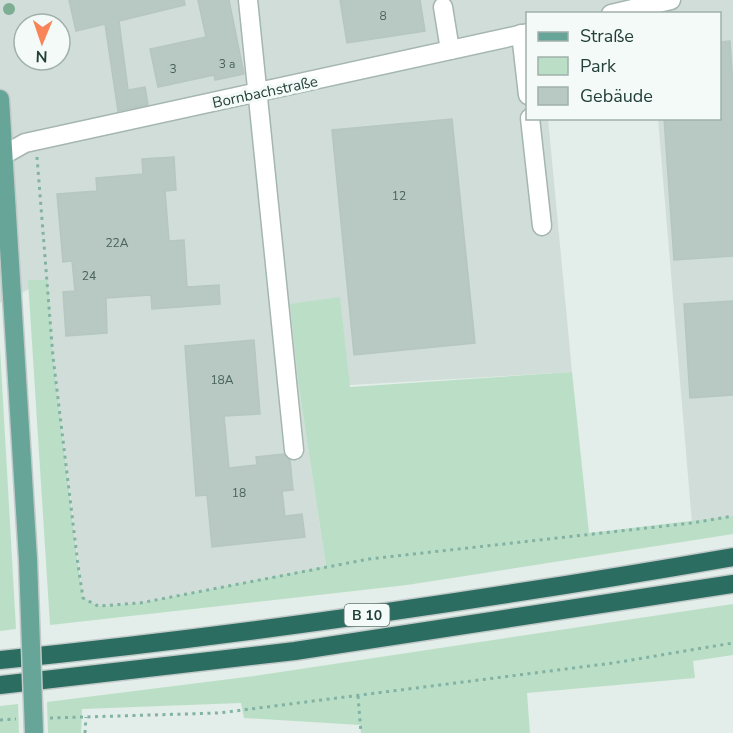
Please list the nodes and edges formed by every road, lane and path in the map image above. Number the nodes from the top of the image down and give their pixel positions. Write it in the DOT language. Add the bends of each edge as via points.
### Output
graph roads {
  1 [pos="248,0"];
  2 [pos="671,0"];
  3 [pos="443,7"];
  4 [pos="620,12"];
  5 [pos="524,33"];
  6 [pos="450,50"];
  7 [pos="526,64"];
  8 [pos="259,92"];
  9 [pos="0,99"];
  10 [pos="530,120"];
  11 [pos="36,142"];
  12 [pos="2,156"];
  13 [pos="542,226"];
  14 [pos="294,450"];
  15 [pos="733,516"];
  16 [pos="733,557"];
  17 [pos="733,584"];
  18 [pos="733,643"];
  19 [pos="0,660"];
  20 [pos="0,685"];
  21 [pos="358,696"];
  22 [pos="86,717"];
  23 [pos="21,719"];
  24 [pos="0,720"];
  25 [pos="38,726"];
  26 [pos="85,733"];
  27 [pos="361,733"];
  1 -- 8 [label="street"];
  2 -- 4 [label="street"];
  3 -- 6 [label="street"];
  5 -- 6 [label="street, Bornbachstraße"];
  5 -- 7 [label="street"];
  6 -- 8 [label="street, Bornbachstraße"];
  8 -- 11 [label="street, Bornbachstraße"];
  8 -- 14 [label="street"];
  9 -- 12 [label="main road"];
  10 -- 13 [label="street"];
  11 -- 12 [label="street, Bornbachstraße" via="25,143"];
  11 -- 15 [label="path" via="53,357 78,565 83,597 98,606 199,593 369,559"];
  12 -- 25 [label="main road, bridge"];
  16 -- 19 [label="highway, B 10" via="290,626"];
  17 -- 20 [label="highway, B 10" via="327,646"];
  18 -- 21 [label="path" via="613,663"];
  21 -- 22 [label="path" via="219,713"];
  21 -- 27 [label="path"];
  22 -- 25 [label="path"];
  22 -- 26 [label="path"];
  23 -- 24 [label="path"];
}
